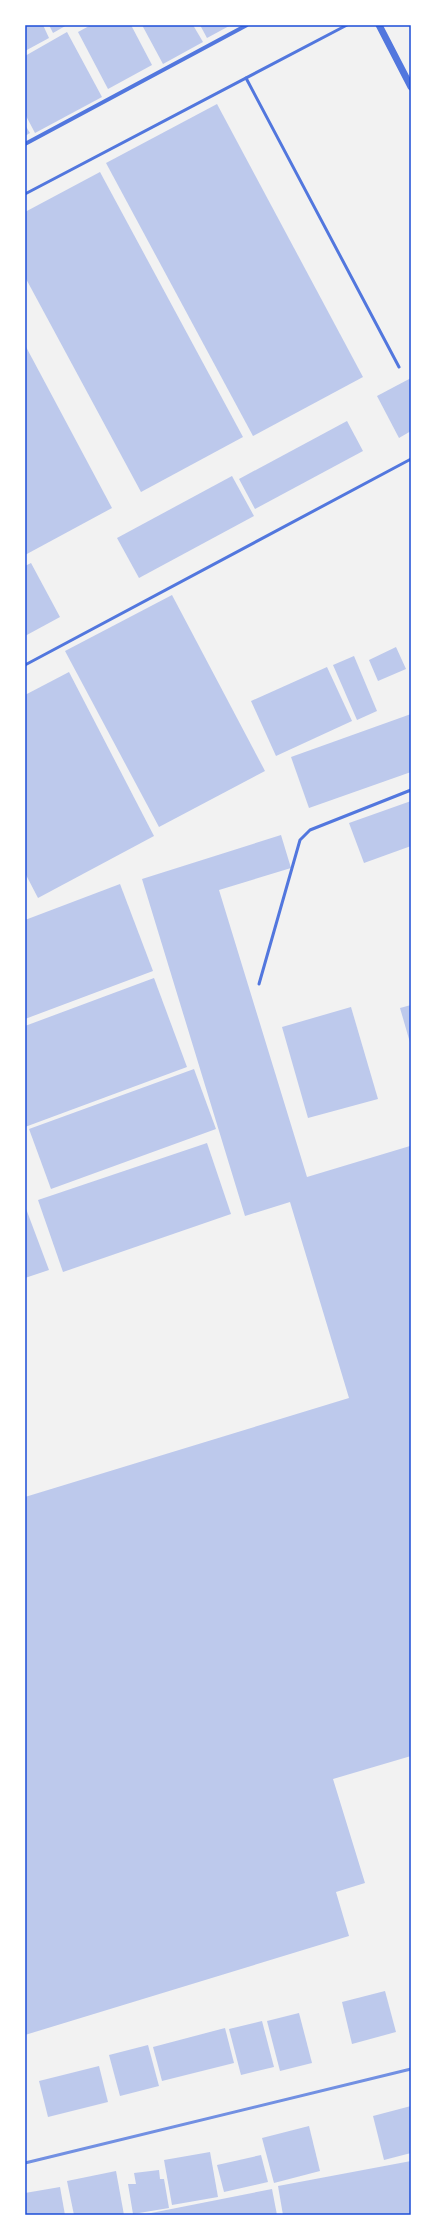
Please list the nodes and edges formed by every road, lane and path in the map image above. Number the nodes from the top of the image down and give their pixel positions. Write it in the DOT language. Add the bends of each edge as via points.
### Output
graph roads {
  1 [pos="247,25"];
  2 [pos="347,25"];
  3 [pos="379,25"];
  4 [pos="246,78"];
  5 [pos="411,87"];
  6 [pos="25,144"];
  7 [pos="25,194"];
  8 [pos="399,367"];
  9 [pos="411,459"];
  10 [pos="25,665"];
  11 [pos="411,790"];
  12 [pos="259,984"];
  1 -- 6 [label="street"];
  2 -- 4 [label="lane"];
  3 -- 5 [label="street"];
  4 -- 7 [label="lane"];
  4 -- 8 [label="lane"];
  9 -- 10 [label="lane"];
  11 -- 12 [label="lane" via="310,830 300,840"];
}
